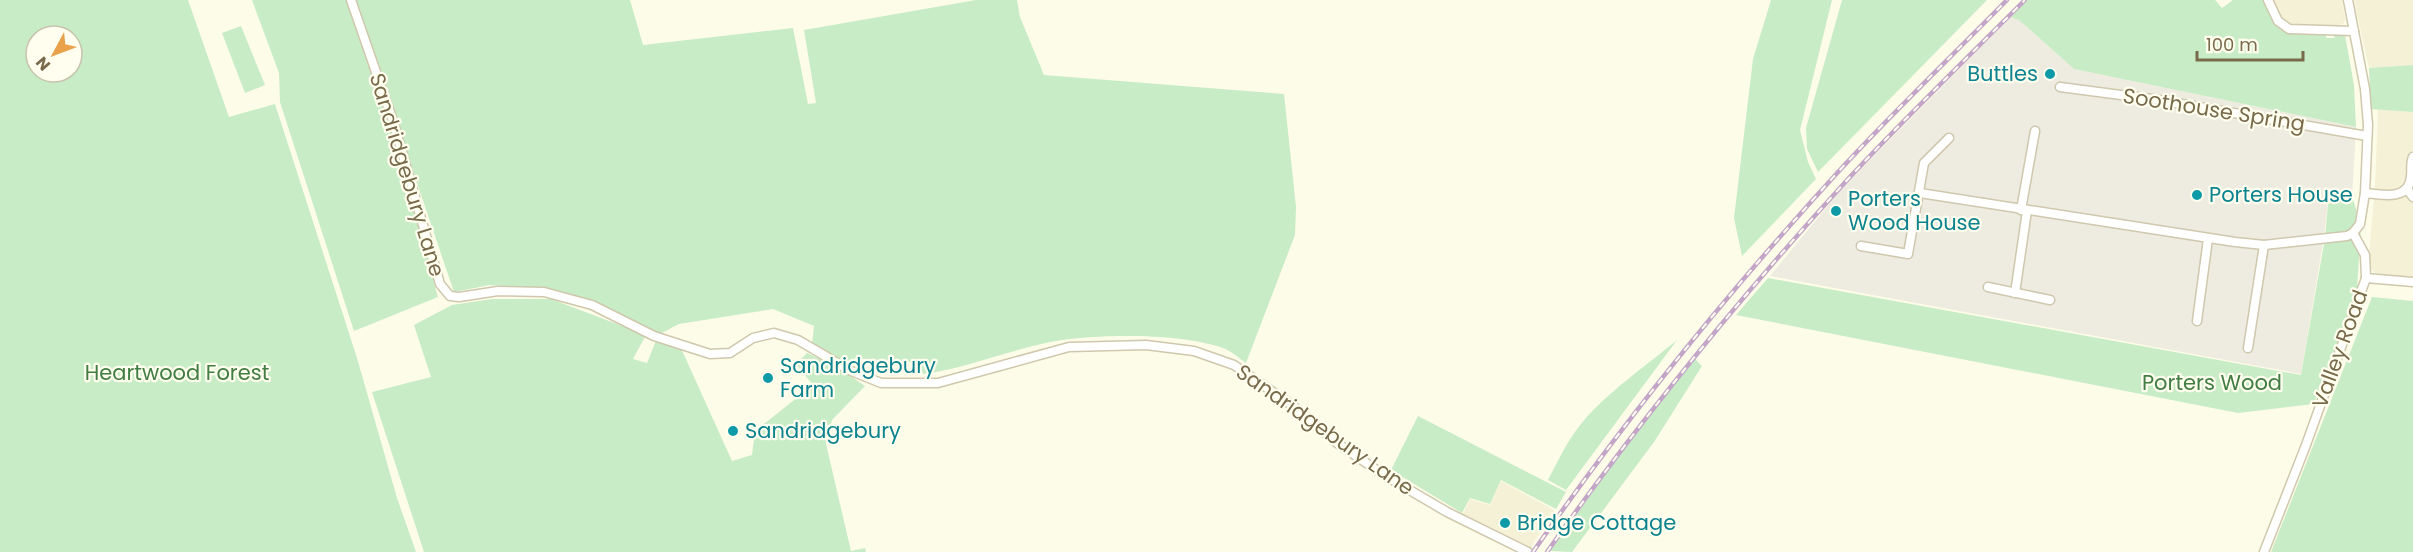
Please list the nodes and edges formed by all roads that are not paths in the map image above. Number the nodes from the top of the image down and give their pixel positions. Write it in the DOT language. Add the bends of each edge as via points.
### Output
graph roads {
  1 [pos="351,0"];
  2 [pos="2268,0"];
  3 [pos="2348,0"];
  4 [pos="2354,31"];
  5 [pos="2060,87"];
  6 [pos="2035,130"];
  7 [pos="2367,136"];
  8 [pos="1949,138"];
  9 [pos="2413,157"];
  10 [pos="2407,189"];
  11 [pos="1920,193"];
  12 [pos="2365,193"];
  13 [pos="2413,197"];
  14 [pos="2024,210"];
  15 [pos="2354,233"];
  16 [pos="2208,239"];
  17 [pos="2264,245"];
  18 [pos="1861,246"];
  19 [pos="2366,278"];
  20 [pos="2413,282"];
  21 [pos="1988,287"];
  22 [pos="2015,293"];
  23 [pos="2050,300"];
  24 [pos="2197,321"];
  25 [pos="2248,348"];
  26 [pos="1528,552"];
  27 [pos="2264,552"];
  1 -- 26 [label="street, Sandridgebury Lane" via="393,121 440,284 450,296 544,292 592,305 654,336 710,354 730,353 753,338 774,333 798,340 849,370 881,383 938,382 1069,347 1146,345 1194,351 1234,365 1384,475"];
  2 -- 4 [label="street" via="2278,21 2289,29"];
  3 -- 4 [label="street"];
  4 -- 7 [label="street" via="2365,89"];
  5 -- 7 [label="street, Soothouse Spring"];
  6 -- 14 [label="street"];
  7 -- 12 [label="street"];
  8 -- 11 [label="street" via="1924,163"];
  9 -- 10 [label="street"];
  10 -- 12 [label="street" via="2395,196"];
  10 -- 13 [label="street"];
  11 -- 14 [label="street"];
  11 -- 18 [label="street" via="1908,254"];
  12 -- 15 [label="street" via="2360,224"];
  14 -- 16 [label="street"];
  14 -- 22 [label="street"];
  15 -- 17 [label="street"];
  15 -- 19 [label="street, Valley Road" via="2365,255"];
  16 -- 17 [label="street"];
  16 -- 24 [label="street"];
  17 -- 25 [label="street"];
  19 -- 20 [label="street"];
  19 -- 27 [label="street, Valley Road"];
  21 -- 22 [label="street"];
  22 -- 23 [label="street"];
}
